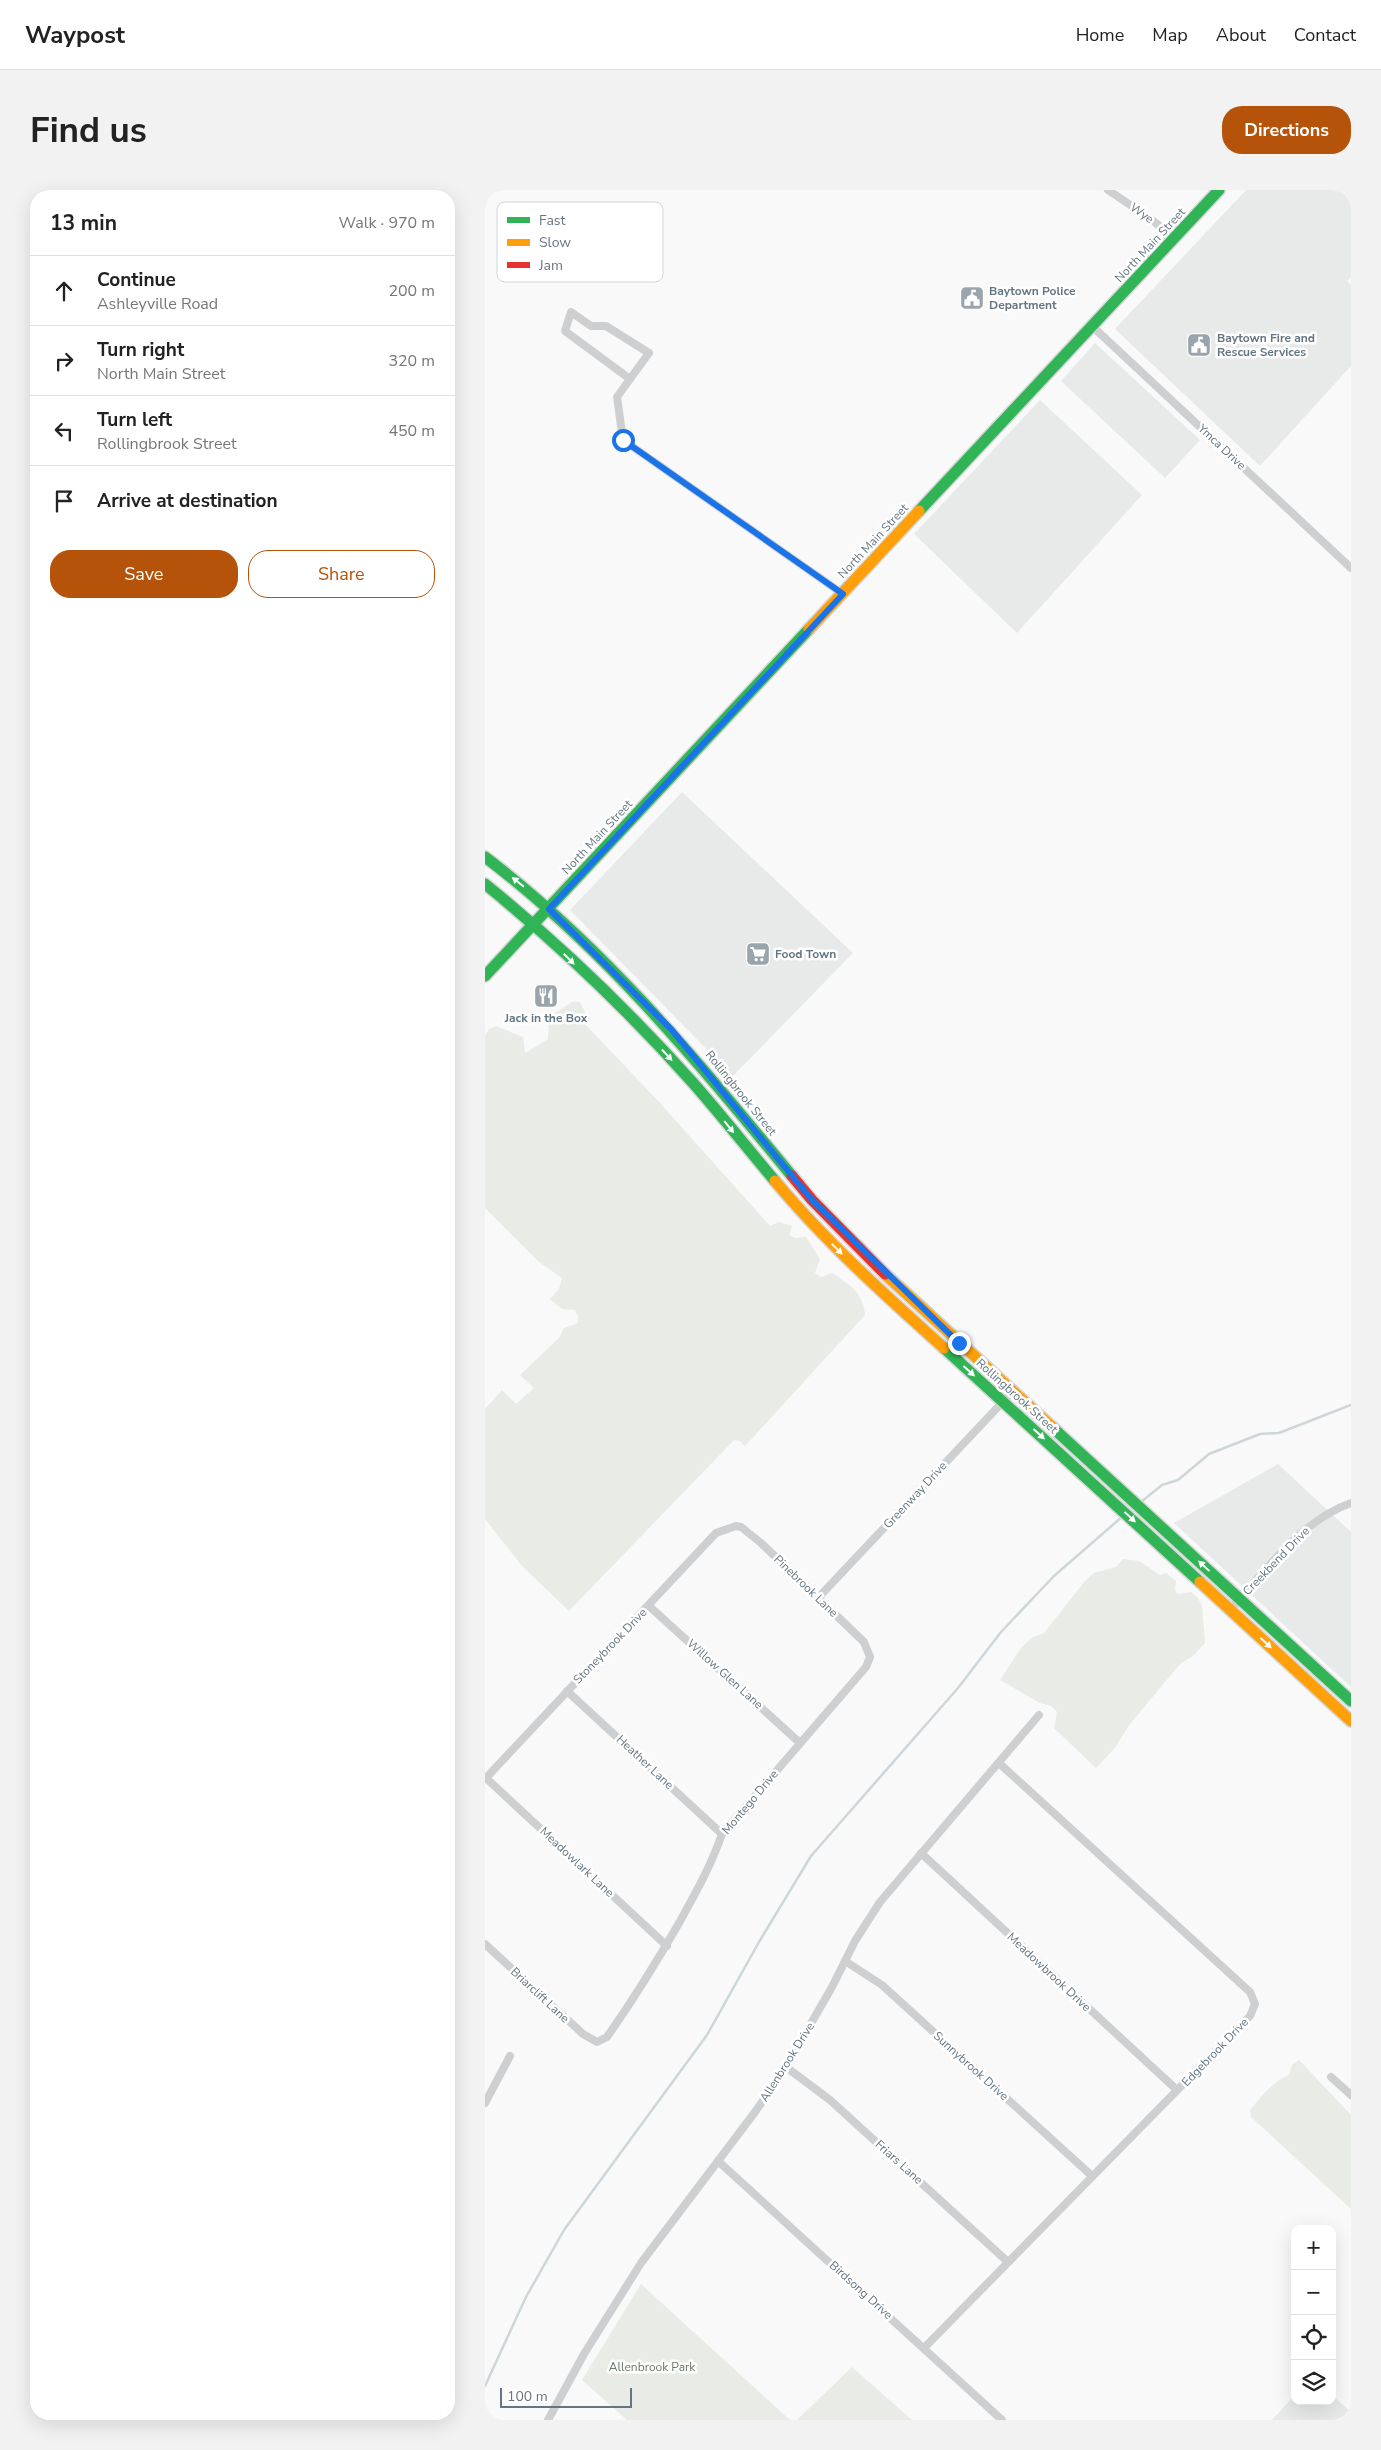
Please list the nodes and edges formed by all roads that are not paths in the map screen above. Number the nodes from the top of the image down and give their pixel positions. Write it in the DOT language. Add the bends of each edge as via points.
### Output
graph roads {
  1 [pos="1108,190"];
  2 [pos="1219,190"];
  3 [pos="1175,238"];
  4 [pos="1092,326"];
  5 [pos="630,379"];
  6 [pos="1351,568"];
  7 [pos="843,594"];
  8 [pos="485,858"];
  9 [pos="485,884"];
  10 [pos="549,909"];
  11 [pos="534,924"];
  12 [pos="485,976"];
  13 [pos="1013,1391"];
  14 [pos="1003,1401"];
  15 [pos="1351,1503"];
  16 [pos="741,1527"];
  17 [pos="818,1598"];
  18 [pos="1240,1599"];
  19 [pos="649,1606"];
  20 [pos="1230,1610"];
  21 [pos="867,1649"];
  22 [pos="567,1691"];
  23 [pos="1348,1698"];
  24 [pos="1335,1706"];
  25 [pos="1039,1715"];
  26 [pos="1351,1721"];
  27 [pos="800,1743"];
  28 [pos="1000,1764"];
  29 [pos="486,1779"];
  30 [pos="722,1834"];
  31 [pos="921,1853"];
  32 [pos="485,1944"];
  33 [pos="667,1946"];
  34 [pos="845,1961"];
  35 [pos="597,2042"];
  36 [pos="510,2056"];
  37 [pos="786,2067"];
  38 [pos="1331,2077"];
  39 [pos="1177,2090"];
  40 [pos="1351,2095"];
  41 [pos="485,2103"];
  42 [pos="719,2161"];
  43 [pos="1092,2176"];
  44 [pos="1008,2262"];
  45 [pos="924,2348"];
  46 [pos="548,2420"];
  47 [pos="1002,2420"];
  1 -- 3 [label="street, Wye"];
  2 -- 3 [label="main road, North Main Street"];
  3 -- 4 [label="main road, North Main Street"];
  4 -- 6 [label="street, Ymca Drive"];
  4 -- 7 [label="main road, North Main Street"];
  5 -- 5 [label="street" via="649,353 606,326 591,326 571,312 565,331"];
  5 -- 7 [label="street" via="617,397 623,440"];
  7 -- 10 [label="main road, North Main Street"];
  10 -- 8 [label="main road, Rollingbrook Street, one-way"];
  9 -- 11 [label="main road, Rollingbrook Street"];
  10 -- 11 [label="main road, North Main Street"];
  10 -- 13 [label="main road, Rollingbrook Street" via="671,1029 812,1200 925,1312"];
  11 -- 12 [label="main road, North Main Street"];
  11 -- 14 [label="main road, Rollingbrook Street, one-way" via="644,1030 695,1085 801,1212 872,1283"];
  13 -- 14 [label="street, Greenway Drive"];
  18 -- 13 [label="main road, Rollingbrook Street, one-way"];
  14 -- 17 [label="street, Greenway Drive"];
  14 -- 20 [label="main road, Rollingbrook Street, one-way"];
  15 -- 18 [label="street, Creekbend Drive" via="1334,1509 1311,1524"];
  16 -- 17 [label="street, Pinebrook Lane"];
  16 -- 19 [label="street, Stoneybrook Drive" via="716,1533"];
  17 -- 21 [label="street, Pinebrook Lane" via="865,1642"];
  18 -- 20 [label="street, Creekbend Drive"];
  18 -- 23 [label="main road, Rollingbrook Street"];
  19 -- 22 [label="street, Stoneybrook Drive"];
  19 -- 27 [label="street, Willow Glen Lane"];
  20 -- 24 [label="main road, Rollingbrook Street, one-way"];
  21 -- 27 [label="street, Montego Drive" via="870,1657 866,1667"];
  22 -- 29 [label="street, Stoneybrook Drive"];
  22 -- 30 [label="street, Heather Lane"];
  23 -- 24 [label="main road"];
  24 -- 26 [label="main road, Rollingbrook Street"];
  25 -- 28 [label="street, Allenbrook Drive"];
  27 -- 30 [label="street, Montego Drive"];
  28 -- 31 [label="street, Allenbrook Drive"];
  28 -- 39 [label="street, Edgebrook Drive" via="1250,1992 1255,2004 1251,2016"];
  29 -- 33 [label="street, Meadowlark Lane"];
  30 -- 33 [label="street, Montego Drive" via="713,1862"];
  31 -- 34 [label="street, Allenbrook Drive" via="881,1902"];
  31 -- 39 [label="street, Meadowbrook Drive"];
  32 -- 35 [label="street, Briarclift Lane" via="583,2034"];
  33 -- 35 [label="street, Montego Drive" via="607,2037"];
  34 -- 37 [label="street, Allenbrook Drive"];
  34 -- 43 [label="street, Sunnybrook Drive" via="882,1985"];
  36 -- 41 [label="street"];
  37 -- 42 [label="street, Allenbrook Drive"];
  37 -- 44 [label="street, Friars Lane" via="831,2100"];
  38 -- 40 [label="street"];
  39 -- 43 [label="street, Edgebrook Drive"];
  42 -- 45 [label="street, Birdsong Drive"];
  42 -- 46 [label="street, Allenbrook Drive" via="620,2294"];
  43 -- 44 [label="street, Edgebrook Drive"];
  44 -- 45 [label="street, Edgebrook Drive"];
  45 -- 47 [label="street, Birdsong Drive"];
}
